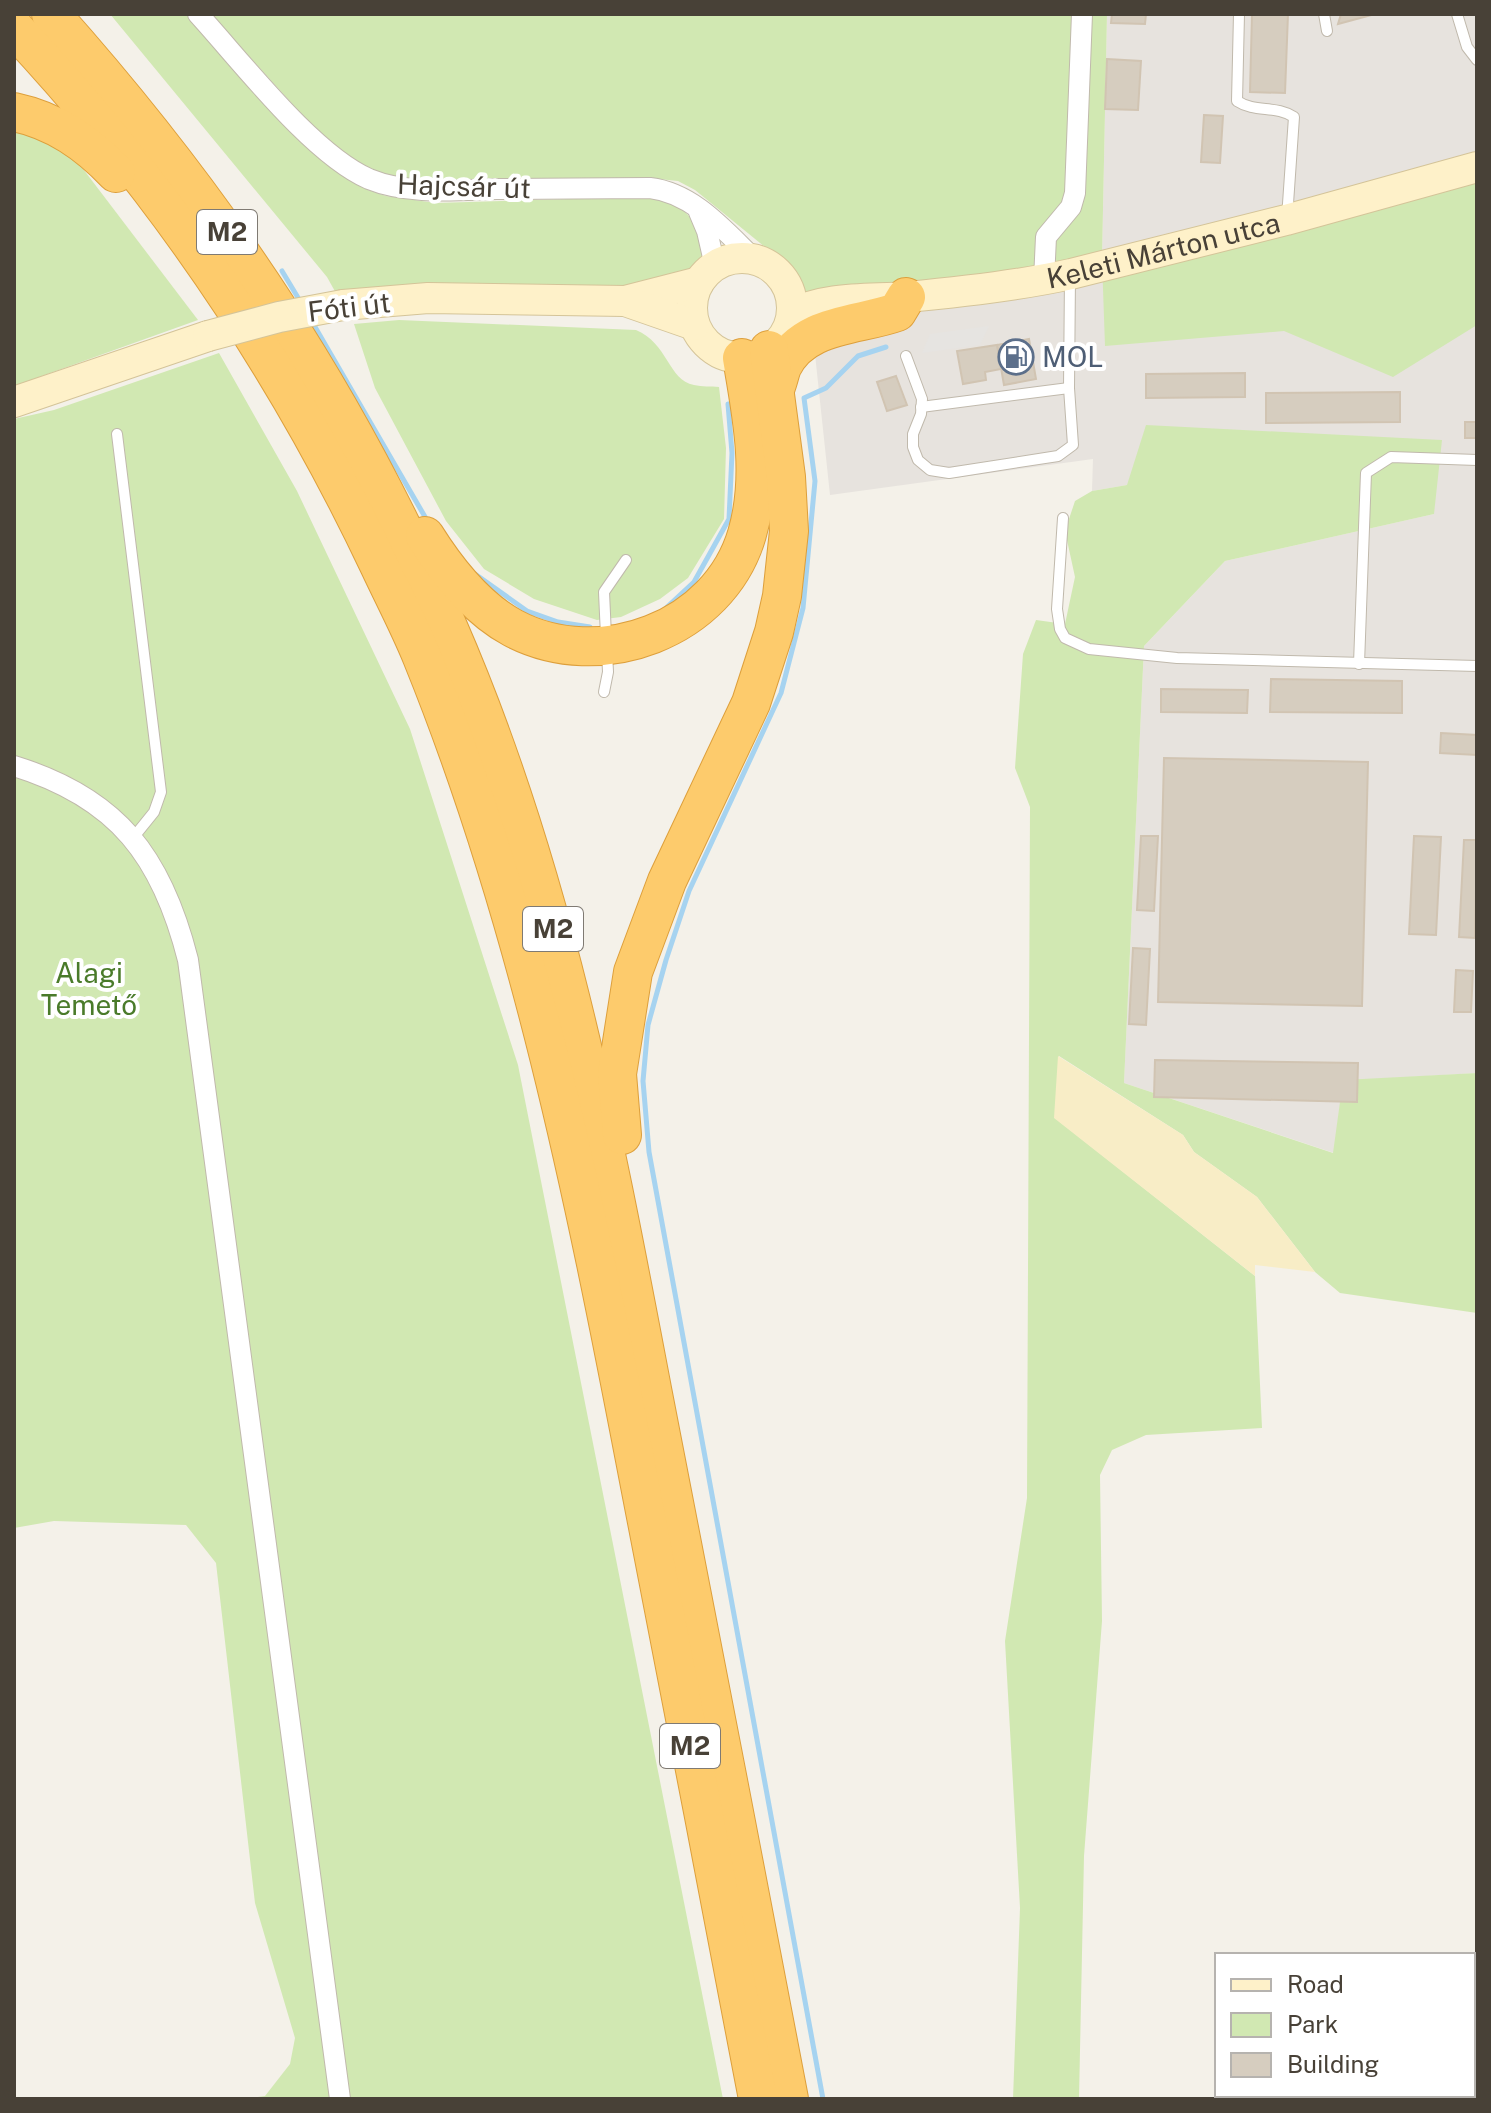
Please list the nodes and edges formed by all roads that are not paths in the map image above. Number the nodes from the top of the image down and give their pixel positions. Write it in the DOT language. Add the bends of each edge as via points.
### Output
graph roads {
  1 [pos="51,14"];
  2 [pos="198,14"];
  3 [pos="1082,14"];
  4 [pos="1239,14"];
  5 [pos="1324,14"];
  6 [pos="1457,14"];
  7 [pos="14,28"];
  8 [pos="1327,31"];
  9 [pos="1477,60"];
  10 [pos="14,112"];
  11 [pos="1477,167"];
  12 [pos="698,208"];
  13 [pos="1286,220"];
  14 [pos="195,248"];
  15 [pos="754,259"];
  16 [pos="707,274"];
  17 [pos="1057,277"];
  18 [pos="906,297"];
  19 [pos="625,301"];
  20 [pos="792,304"];
  21 [pos="694,325"];
  22 [pos="756,354"];
  23 [pos="906,356"];
  24 [pos="1069,388"];
  25 [pos="774,391"];
  26 [pos="14,402"];
  27 [pos="921,407"];
  28 [pos="117,434"];
  29 [pos="1477,460"];
  30 [pos="374,471"];
  31 [pos="1063,518"];
  32 [pos="626,560"];
  33 [pos="607,646"];
  34 [pos="1359,664"];
  35 [pos="1477,666"];
  36 [pos="604,692"];
  37 [pos="14,766"];
  38 [pos="133,838"];
  39 [pos="623,1237"];
  40 [pos="340,2099"];
  41 [pos="758,2099"];
  42 [pos="789,2099"];
  1 -- 30 [label="highway, M2" via="103,71 214,213 301,341"];
  2 -- 12 [label="street, Hajcsár út" via="298,123 350,168 371,179 434,190 650,188 672,191"];
  3 -- 17 [label="street" via="1075,193 1071,207 1046,237"];
  4 -- 13 [label="lane" via="1237,101 1294,117"];
  5 -- 8 [label="lane"];
  6 -- 9 [label="lane"];
  7 -- 14 [label="highway, M2" via="94,117"];
  10 -- 14 [label="highway" via="45,121 87,145 153,217"];
  11 -- 13 [label="main road, Keleti Márton utca"];
  12 -- 15 [label="street, Hajcsár út"];
  12 -- 16 [label="street" via="707,231"];
  13 -- 17 [label="main road, Keleti Márton utca"];
  14 -- 41 [label="highway, M2" via="308,427 414,639 477,805 525,957 572,1142"];
  15 -- 16 [label="main road" via="737,258"];
  15 -- 20 [label="main road" via="781,275"];
  16 -- 19 [label="main road"];
  16 -- 21 [label="main road" via="693,293"];
  17 -- 18 [label="main road, Keleti Márton utca"];
  17 -- 24 [label="lane" via="1068,288"];
  18 -- 20 [label="main road, Keleti Márton utca"];
  18 -- 25 [label="highway" via="897,312 807,338 782,367"];
  19 -- 21 [label="main road, Fóti út"];
  19 -- 26 [label="main road, Fóti út, bridge" via="428,298 343,305 208,336"];
  20 -- 22 [label="main road" via="780,341"];
  21 -- 22 [label="main road" via="709,346 724,355"];
  22 -- 25 [label="highway"];
  22 -- 33 [label="highway" via="756,491 741,550 721,584 688,614 653,636"];
  23 -- 27 [label="lane"];
  24 -- 27 [label="lane"];
  24 -- 27 [label="lane" via="1073,445 1058,456 949,473 930,470 918,460 913,434"];
  25 -- 39 [label="highway" via="789,531 782,596 751,703 667,881 633,972 617,1074 626,1179"];
  28 -- 38 [label="lane" via="161,792 154,812"];
  29 -- 34 [label="lane" via="1391,457 1366,473"];
  30 -- 33 [label="highway" via="442,562 511,627 563,645"];
  30 -- 39 [label="highway, M2" via="450,631 510,787 557,942"];
  31 -- 34 [label="lane" via="1057,609 1065,638 1089,649 1156,656"];
  32 -- 33 [label="lane" via="604,592"];
  33 -- 36 [label="lane"];
  34 -- 35 [label="lane"];
  37 -- 38 [label="street" via="85,797"];
  38 -- 40 [label="street" via="170,900 188,960"];
  39 -- 42 [label="highway, M2"];
}
